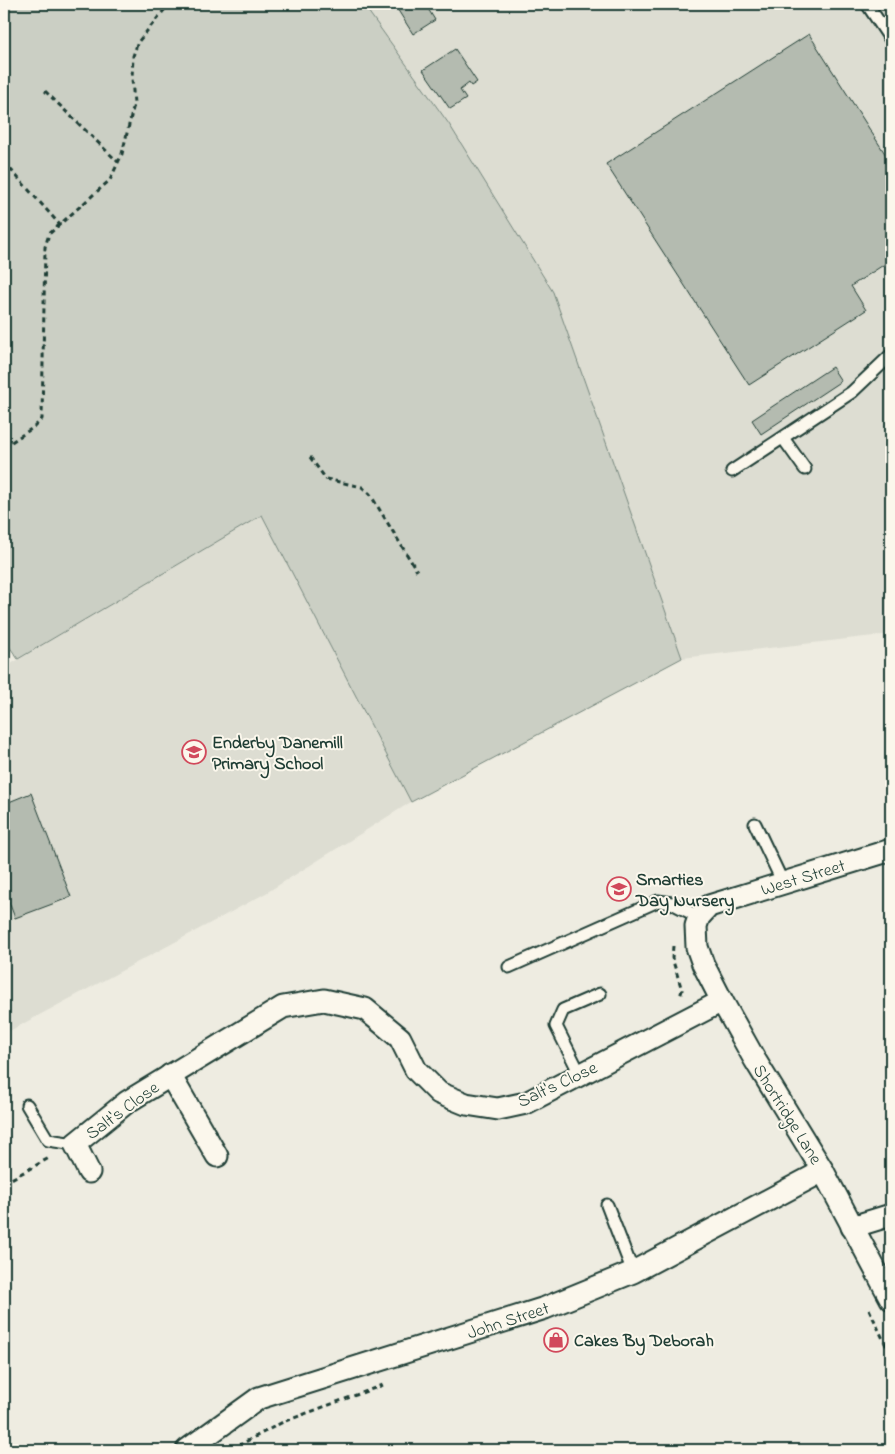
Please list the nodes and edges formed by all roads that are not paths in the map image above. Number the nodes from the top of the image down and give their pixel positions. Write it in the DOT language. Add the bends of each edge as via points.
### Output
graph roads {
  1 [pos="867,4"];
  2 [pos="891,40"];
  3 [pos="891,355"];
  4 [pos="782,438"];
  5 [pos="805,469"];
  6 [pos="732,471"];
  7 [pos="755,824"];
  8 [pos="891,850"];
  9 [pos="783,883"];
  10 [pos="697,922"];
  11 [pos="510,967"];
  12 [pos="600,994"];
  13 [pos="722,1001"];
  14 [pos="580,1074"];
  15 [pos="170,1075"];
  16 [pos="27,1105"];
  17 [pos="74,1144"];
  18 [pos="217,1156"];
  19 [pos="823,1171"];
  20 [pos="89,1172"];
  21 [pos="607,1205"];
  22 [pos="891,1215"];
  23 [pos="852,1227"];
  24 [pos="634,1272"];
  25 [pos="891,1299"];
  26 [pos="187,1450"];
  1 -- 2 [label="lane"];
  3 -- 4 [label="lane" via="852,392"];
  4 -- 5 [label="lane"];
  4 -- 6 [label="lane"];
  7 -- 9 [label="lane"];
  8 -- 9 [label="street, West Street"];
  9 -- 10 [label="street, West Street" via="709,906"];
  10 -- 11 [label="lane" via="672,904 658,901"];
  10 -- 13 [label="street, Shortridge Lane" via="697,946"];
  12 -- 14 [label="lane" via="563,1010 556,1026"];
  13 -- 14 [label="street, Salt's Close"];
  13 -- 19 [label="street, Shortridge Lane"];
  14 -- 15 [label="street, Salt's Close" via="526,1103 498,1109 466,1104 439,1093 416,1070 400,1038 365,1009 324,1000 283,1007"];
  15 -- 17 [label="street, Salt's Close" via="127,1102"];
  15 -- 18 [label="street, Salt's Close"];
  16 -- 17 [label="lane" via="48,1140"];
  17 -- 20 [label="street, Salt's Close"];
  19 -- 23 [label="street, Shortridge Lane"];
  19 -- 24 [label="street, John Street"];
  21 -- 24 [label="lane"];
  22 -- 23 [label="street"];
  23 -- 25 [label="street, Shortridge Lane"];
  24 -- 26 [label="street, John Street" via="545,1308 259,1398"];
}
